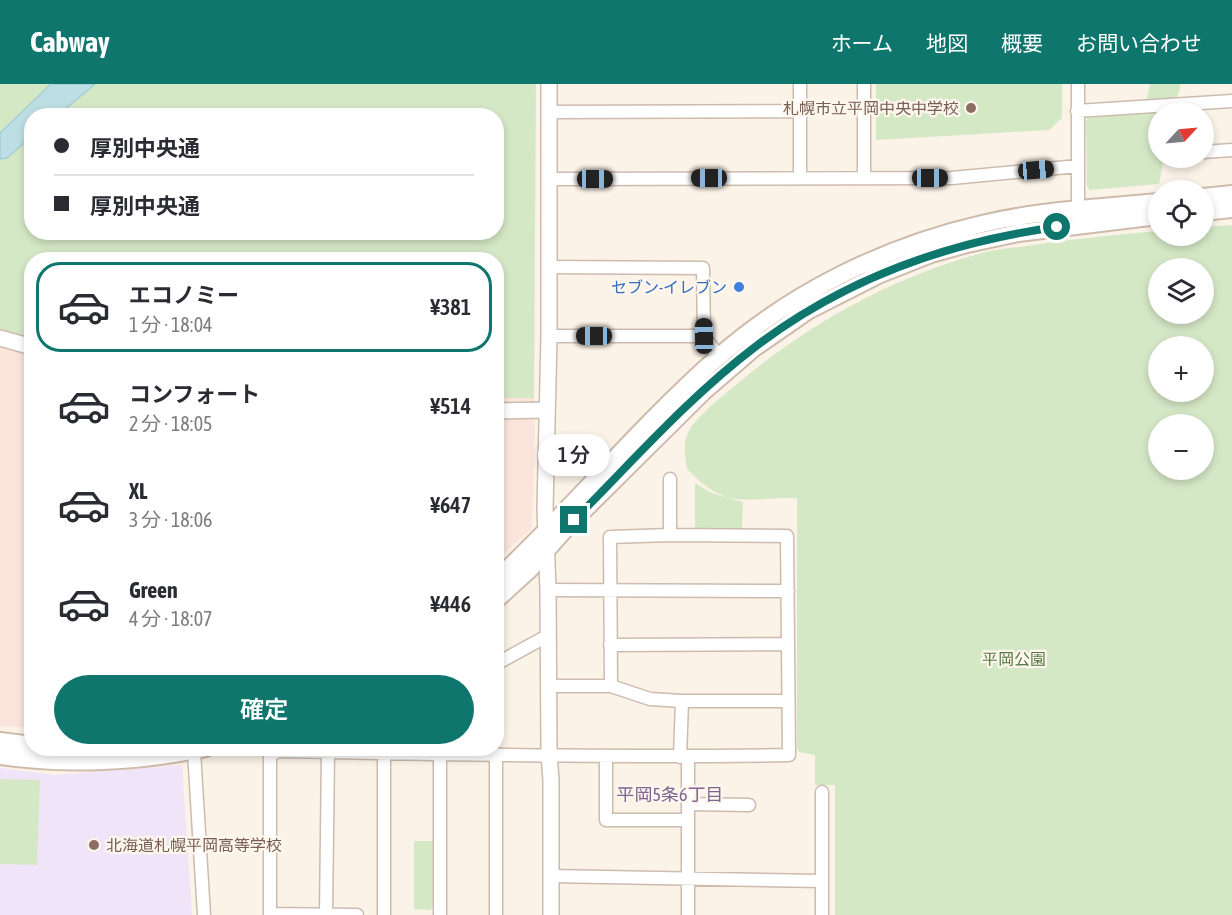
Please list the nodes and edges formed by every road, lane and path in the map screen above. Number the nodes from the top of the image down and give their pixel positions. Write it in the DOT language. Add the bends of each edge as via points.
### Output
graph roads {
  1 [pos="549,84"];
  2 [pos="800,84"];
  3 [pos="864,84"];
  4 [pos="1078,84"];
  5 [pos="1232,101"];
  6 [pos="1214,104"];
  7 [pos="1148,110"];
  8 [pos="549,111"];
  9 [pos="800,111"];
  10 [pos="1077,111"];
  11 [pos="1232,150"];
  12 [pos="1214,151"];
  13 [pos="1078,166"];
  14 [pos="800,177"];
  15 [pos="864,178"];
  16 [pos="549,179"];
  17 [pos="1232,194"];
  18 [pos="1214,196"];
  19 [pos="1148,204"];
  20 [pos="1232,209"];
  21 [pos="1214,211"];
  22 [pos="1148,216"];
  23 [pos="1078,217"];
  24 [pos="549,267"];
  25 [pos="549,336"];
  26 [pos="704,336"];
  27 [pos="0,338"];
  28 [pos="24,345"];
  29 [pos="719,357"];
  30 [pos="547,410"];
  31 [pos="504,411"];
  32 [pos="670,479"];
  33 [pos="546,533"];
  34 [pos="670,535"];
  35 [pos="547,550"];
  36 [pos="504,572"];
  37 [pos="548,590"];
  38 [pos="610,591"];
  39 [pos="788,591"];
  40 [pos="504,592"];
  41 [pos="548,636"];
  42 [pos="788,644"];
  43 [pos="610,645"];
  44 [pos="504,660"];
  45 [pos="548,686"];
  46 [pos="611,686"];
  47 [pos="788,700"];
  48 [pos="682,701"];
  49 [pos="0,741"];
  50 [pos="24,744"];
  51 [pos="504,754"];
  52 [pos="549,754"];
  53 [pos="0,756"];
  54 [pos="142,756"];
  55 [pos="200,756"];
  56 [pos="270,756"];
  57 [pos="328,756"];
  58 [pos="384,756"];
  59 [pos="441,756"];
  60 [pos="496,756"];
  61 [pos="606,757"];
  62 [pos="684,757"];
  63 [pos="822,792"];
  64 [pos="688,804"];
  65 [pos="749,805"];
  66 [pos="687,820"];
  67 [pos="550,876"];
  68 [pos="688,879"];
  69 [pos="822,881"];
  70 [pos="270,914"];
  71 [pos="326,914"];
  72 [pos="204,915"];
  73 [pos="357,915"];
  74 [pos="384,915"];
  75 [pos="440,915"];
  76 [pos="496,915"];
  77 [pos="551,915"];
  78 [pos="688,915"];
  79 [pos="822,915"];
  1 -- 8 [label="street"];
  2 -- 9 [label="street"];
  3 -- 15 [label="street"];
  4 -- 10 [label="street"];
  5 -- 6 [label="street"];
  7 -- 10 [label="street"];
  8 -- 9 [label="street"];
  8 -- 16 [label="street"];
  9 -- 14 [label="street"];
  10 -- 13 [label="street"];
  11 -- 12 [label="street"];
  13 -- 15 [label="street" via="952,178"];
  13 -- 23 [label="street"];
  14 -- 15 [label="street"];
  14 -- 16 [label="street"];
  16 -- 24 [label="street"];
  17 -- 18 [label="main road"];
  19 -- 23 [label="main road"];
  20 -- 21 [label="main road"];
  22 -- 23 [label="main road"];
  23 -- 29 [label="main road" via="1038,214 983,223 898,249 802,296"];
  23 -- 35 [label="main road" via="931,254 855,285 809,310 754,348 703,392"];
  24 -- 25 [label="street"];
  24 -- 26 [label="street" via="703,268"];
  25 -- 26 [label="street"];
  25 -- 30 [label="street"];
  26 -- 29 [label="street"];
  27 -- 28 [label="street"];
  29 -- 33 [label="main road"];
  30 -- 31 [label="street"];
  30 -- 33 [label="street"];
  32 -- 34 [label="street"];
  33 -- 35 [label="street"];
  33 -- 36 [label="main road"];
  34 -- 38 [label="street" via="609,537"];
  34 -- 39 [label="street" via="787,536"];
  35 -- 37 [label="street"];
  35 -- 40 [label="main road"];
  37 -- 38 [label="street"];
  37 -- 41 [label="street"];
  38 -- 39 [label="street"];
  38 -- 43 [label="street"];
  39 -- 42 [label="street"];
  41 -- 44 [label="street"];
  41 -- 45 [label="street"];
  42 -- 43 [label="street"];
  42 -- 47 [label="street"];
  43 -- 46 [label="street"];
  45 -- 46 [label="street"];
  45 -- 52 [label="street"];
  46 -- 48 [label="street" via="650,699"];
  47 -- 48 [label="street"];
  47 -- 62 [label="street" via="789,755"];
  48 -- 62 [label="street"];
  49 -- 50 [label="main road"];
  51 -- 52 [label="street"];
  52 -- 61 [label="street"];
  52 -- 67 [label="street"];
  53 -- 54 [label="main road" via="84,762"];
  55 -- 72 [label="street"];
  56 -- 70 [label="street"];
  57 -- 71 [label="street"];
  58 -- 74 [label="street"];
  59 -- 75 [label="street"];
  60 -- 76 [label="street"];
  61 -- 62 [label="street"];
  61 -- 66 [label="street" via="606,820"];
  62 -- 64 [label="street"];
  63 -- 69 [label="street"];
  64 -- 65 [label="street"];
  64 -- 66 [label="street"];
  66 -- 68 [label="street"];
  67 -- 68 [label="street"];
  67 -- 77 [label="street"];
  68 -- 69 [label="street"];
  68 -- 78 [label="street"];
  69 -- 79 [label="street"];
  70 -- 71 [label="street"];
  71 -- 73 [label="street"];
}
